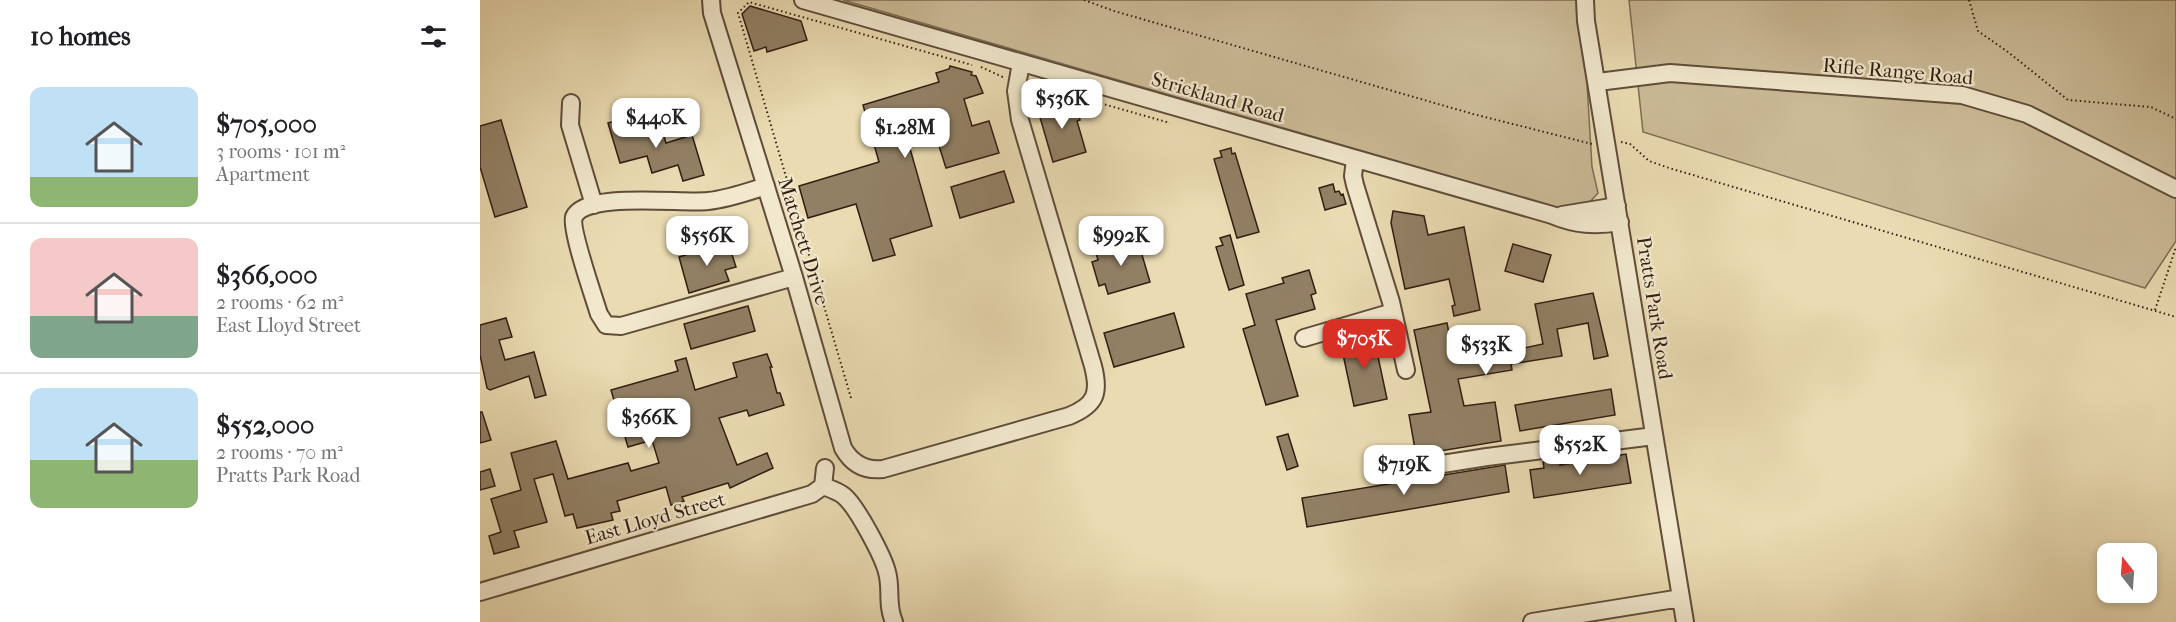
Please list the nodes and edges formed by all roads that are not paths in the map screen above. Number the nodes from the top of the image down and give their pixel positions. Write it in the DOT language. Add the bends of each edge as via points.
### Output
graph roads {
  1 [pos="711,0"];
  2 [pos="803,0"];
  3 [pos="1585,0"];
  4 [pos="1021,63"];
  5 [pos="1598,82"];
  6 [pos="571,104"];
  7 [pos="1355,159"];
  8 [pos="766,186"];
  9 [pos="2176,189"];
  10 [pos="594,205"];
  11 [pos="1619,214"];
  12 [pos="794,277"];
  13 [pos="1394,312"];
  14 [pos="1304,338"];
  15 [pos="1406,370"];
  16 [pos="1654,436"];
  17 [pos="825,468"];
  18 [pos="1385,473"];
  19 [pos="824,486"];
  20 [pos="480,592"];
  21 [pos="1682,598"];
  22 [pos="894,622"];
  23 [pos="1532,622"];
  24 [pos="1685,622"];
  1 -- 8 [label="street, Matchett Drive"];
  2 -- 4 [label="street, Strickland Road"];
  3 -- 5 [label="street, Pratts Park Road"];
  4 -- 7 [label="street, Strickland Road"];
  4 -- 12 [label="street, Matchett Drive" via="1016,81 1020,120 1095,374 1096,391 1091,403 1069,416 883,469 862,467 843,448"];
  5 -- 9 [label="street, Rifle Range Road" via="1670,73 1962,95 2026,114"];
  5 -- 11 [label="street, Pratts Park Road"];
  6 -- 10 [label="street" via="570,125"];
  7 -- 11 [label="street, Strickland Road" via="1552,215"];
  7 -- 13 [label="street" via="1355,185"];
  8 -- 10 [label="street" via="710,201 636,200"];
  8 -- 12 [label="street, Matchett Drive"];
  10 -- 12 [label="street" via="576,214 574,226 599,314 606,325 621,326"];
  11 -- 16 [label="street, Pratts Park Road"];
  13 -- 14 [label="street"];
  13 -- 15 [label="street"];
  16 -- 18 [label="street"];
  16 -- 21 [label="street, Pratts Park Road"];
  17 -- 19 [label="street"];
  19 -- 20 [label="street, East Lloyd Street" via="812,494"];
  19 -- 22 [label="street" via="852,505 881,557"];
  21 -- 23 [label="street"];
  21 -- 24 [label="street, Pratts Park Road"];
}
